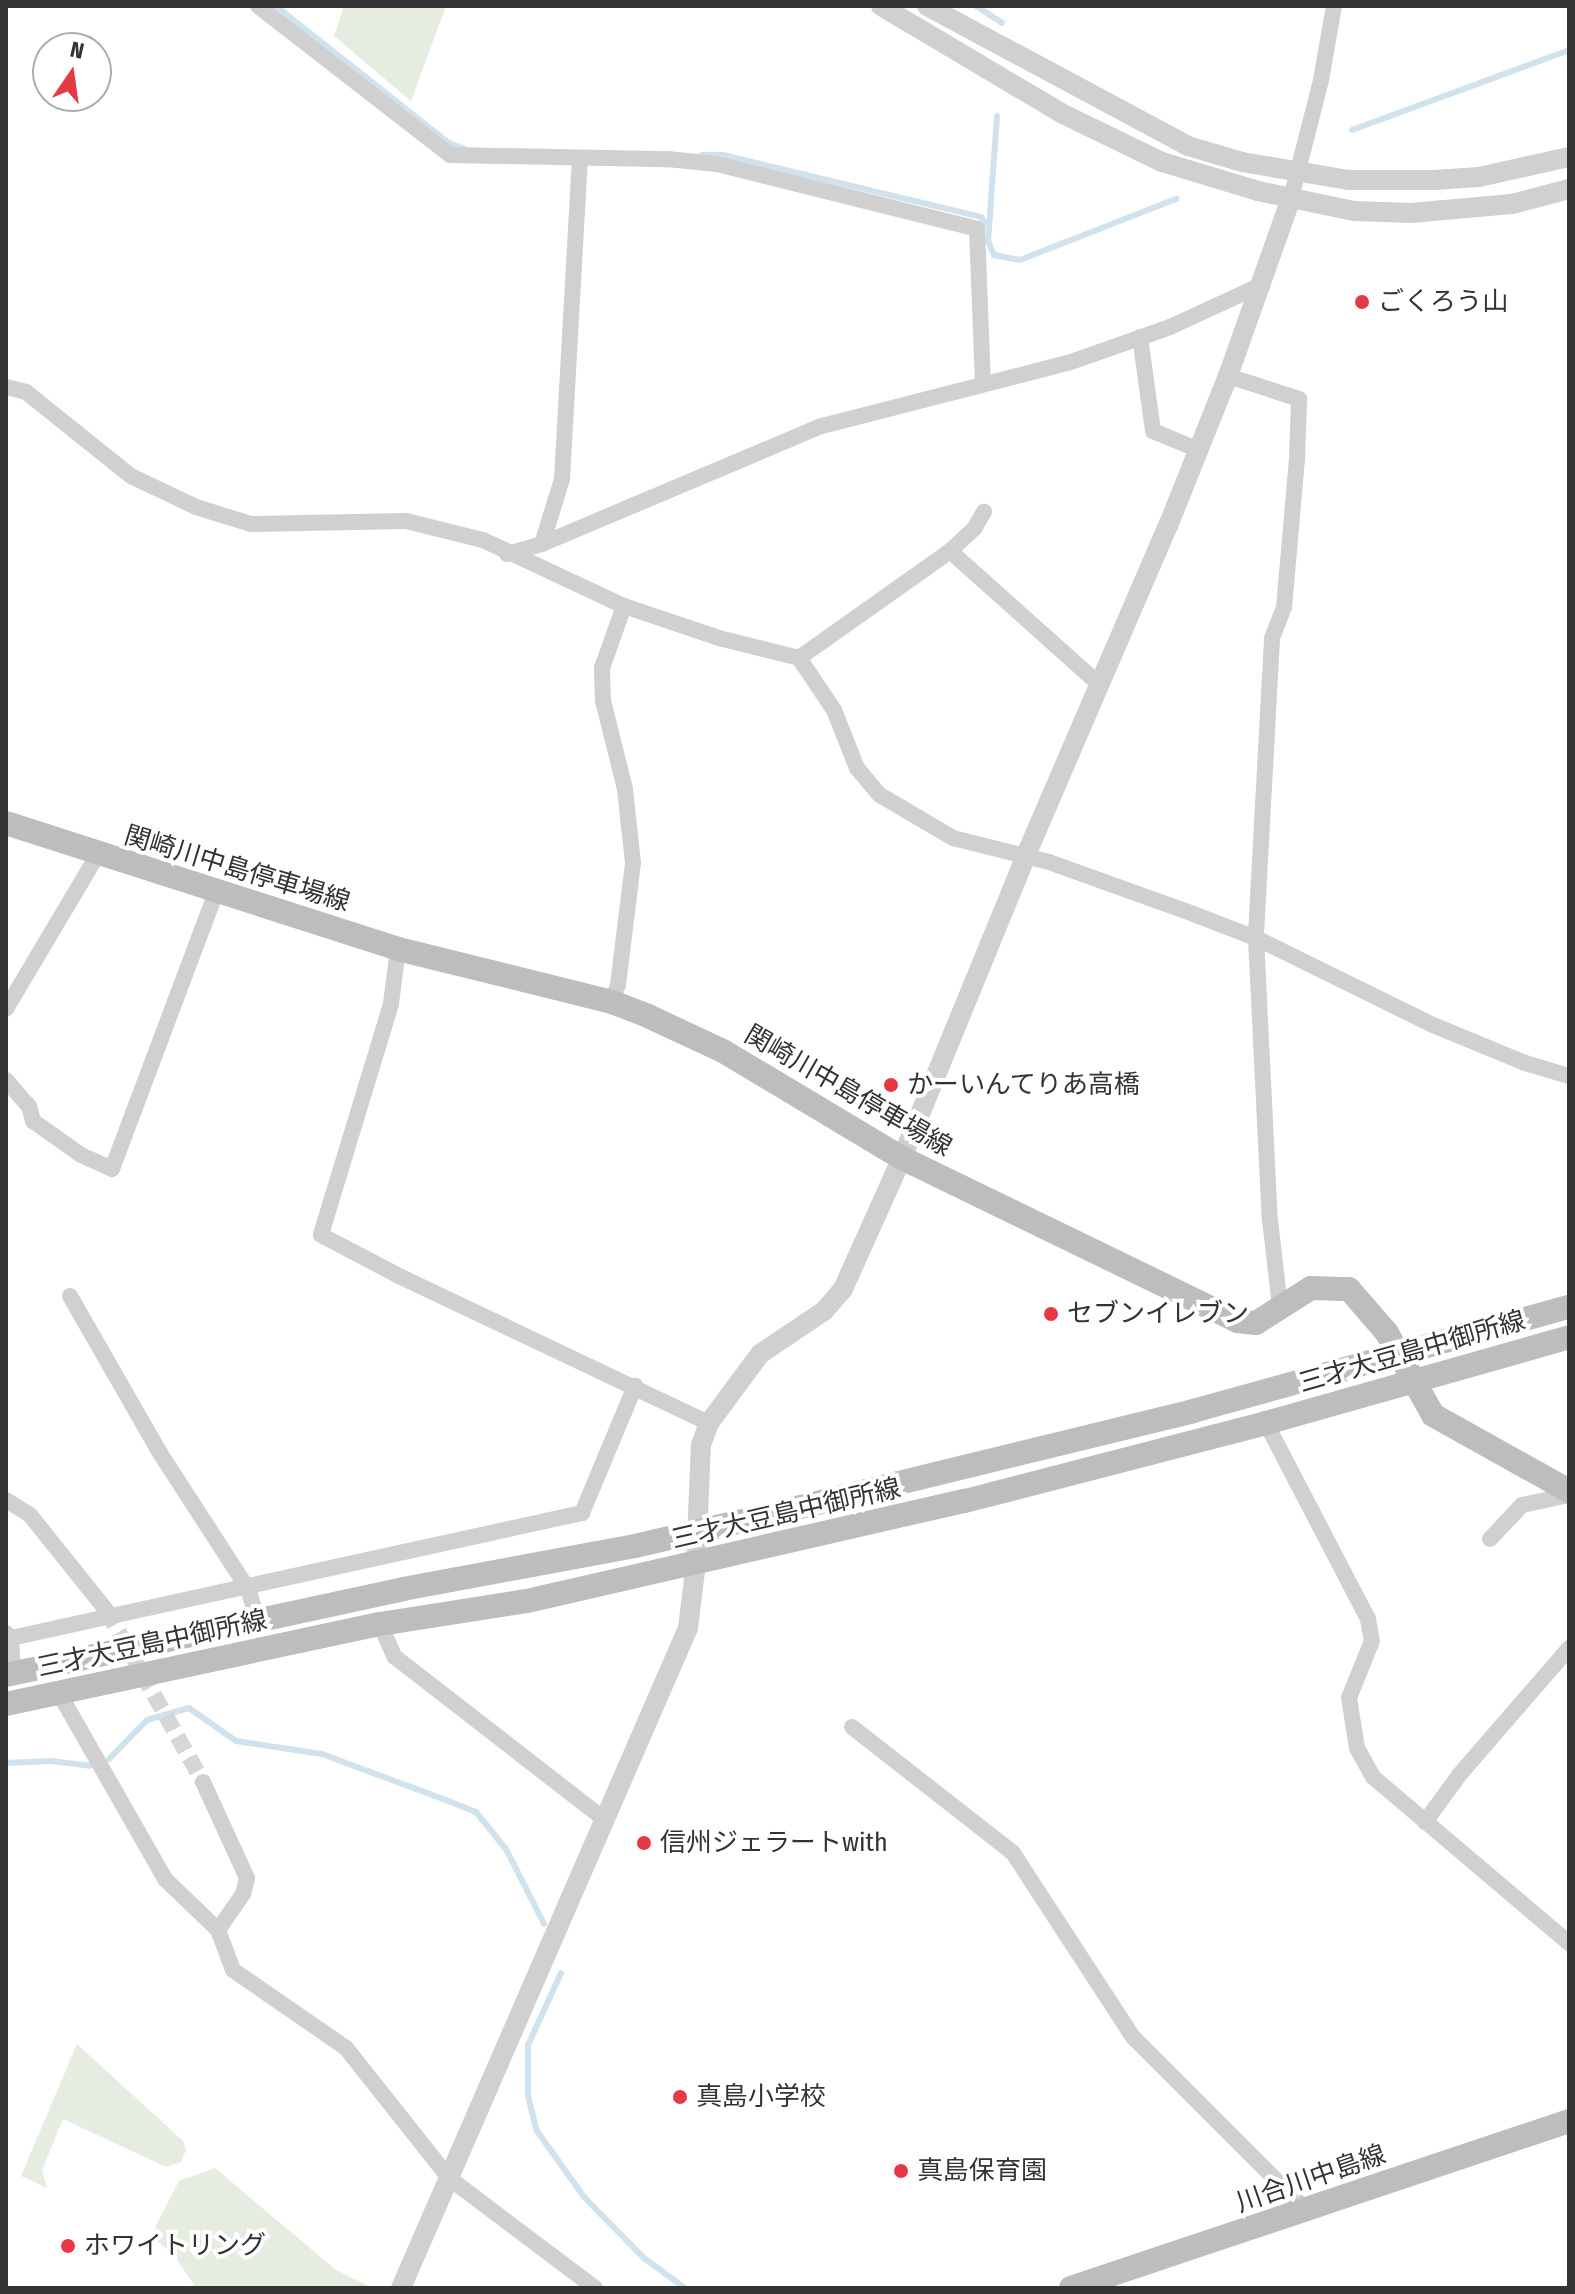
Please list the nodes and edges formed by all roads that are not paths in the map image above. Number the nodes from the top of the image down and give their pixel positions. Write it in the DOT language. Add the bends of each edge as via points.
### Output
graph roads {
  1 [pos="258,6"];
  2 [pos="881,6"];
  3 [pos="927,6"];
  4 [pos="1334,6"];
  5 [pos="1569,157"];
  6 [pos="580,159"];
  7 [pos="1298,174"];
  8 [pos="1569,189"];
  9 [pos="1291,198"];
  10 [pos="1259,286"];
  11 [pos="1140,337"];
  12 [pos="1228,376"];
  13 [pos="983,384"];
  14 [pos="6,387"];
  15 [pos="1199,450"];
  16 [pos="984,512"];
  17 [pos="542,544"];
  18 [pos="950,551"];
  19 [pos="507,554"];
  20 [pos="624,606"];
  21 [pos="799,658"];
  22 [pos="1099,684"];
  23 [pos="6,823"];
  24 [pos="98,854"];
  25 [pos="1026,855"];
  26 [pos="216,893"];
  27 [pos="1256,938"];
  28 [pos="398,949"];
  29 [pos="612,1002"];
  30 [pos="6,1009"];
  31 [pos="1569,1076"];
  32 [pos="6,1080"];
  33 [pos="902,1158"];
  34 [pos="70,1296"];
  35 [pos="1280,1307"];
  36 [pos="1569,1307"];
  37 [pos="1569,1337"];
  38 [pos="1397,1354"];
  39 [pos="1412,1381"];
  40 [pos="635,1386"];
  41 [pos="709,1423"];
  42 [pos="1266,1423"];
  43 [pos="1569,1493"];
  44 [pos="6,1500"];
  45 [pos="698,1531"];
  46 [pos="1490,1539"];
  47 [pos="696,1563"];
  48 [pos="248,1589"];
  49 [pos="107,1611"];
  50 [pos="258,1619"];
  51 [pos="380,1624"];
  52 [pos="8,1635"];
  53 [pos="1569,1648"];
  54 [pos="10,1674"];
  55 [pos="59,1693"];
  56 [pos="6,1704"];
  57 [pos="852,1727"];
  58 [pos="203,1782"];
  59 [pos="605,1820"];
  60 [pos="1425,1822"];
  61 [pos="218,1930"];
  62 [pos="1569,1943"];
  63 [pos="1569,2121"];
  64 [pos="449,2178"];
  65 [pos="1306,2210"];
  66 [pos="401,2288"];
  67 [pos="595,2288"];
  68 [pos="1071,2288"];
  1 -- 6 [label="street" via="450,155"];
  2 -- 9 [label="street" via="1061,113 1162,162"];
  3 -- 7 [label="street" via="1188,146"];
  4 -- 7 [label="street"];
  5 -- 7 [label="street" via="1479,177 1434,180"];
  6 -- 13 [label="street" via="717,164 977,229"];
  6 -- 17 [label="street" via="562,479"];
  7 -- 9 [label="street"];
  8 -- 9 [label="street" via="1512,204 1411,213 1354,211"];
  9 -- 10 [label="street"];
  10 -- 11 [label="street"];
  10 -- 12 [label="street"];
  11 -- 13 [label="street" via="1068,363"];
  11 -- 15 [label="street" via="1153,431"];
  12 -- 15 [label="street"];
  12 -- 27 [label="street" via="1299,399 1284,607 1272,639"];
  13 -- 17 [label="street" via="822,426"];
  14 -- 19 [label="street" via="26,392 131,476 196,507 251,524 406,521 483,540"];
  15 -- 22 [label="street"];
  16 -- 18 [label="street"];
  17 -- 19 [label="street"];
  18 -- 21 [label="street"];
  18 -- 22 [label="street"];
  19 -- 20 [label="street"];
  20 -- 21 [label="street"];
  20 -- 29 [label="street" via="602,668 603,701 623,777 633,863"];
  21 -- 25 [label="street" via="834,710 857,768 880,795 953,838"];
  22 -- 25 [label="street"];
  23 -- 24 [label="main road, 関崎川中島停車場線"];
  24 -- 26 [label="main road, 関崎川中島停車場線"];
  24 -- 30 [label="street"];
  25 -- 27 [label="street"];
  25 -- 33 [label="street"];
  26 -- 28 [label="main road, 関崎川中島停車場線"];
  26 -- 32 [label="street" via="112,1169 81,1155 33,1121 29,1106"];
  27 -- 31 [label="street" via="1433,1025"];
  27 -- 35 [label="street" via="1270,1220"];
  28 -- 29 [label="main road, 関崎川中島停車場線"];
  28 -- 40 [label="street" via="391,1004 321,1235"];
  29 -- 33 [label="main road, 関崎川中島停車場線" via="723,1051"];
  33 -- 35 [label="main road, 関崎川中島停車場線" via="1237,1321 1256,1323"];
  33 -- 41 [label="street" via="843,1289 824,1311 760,1354"];
  34 -- 48 [label="street" via="160,1453"];
  35 -- 38 [label="main road, 関崎川中島停車場線" via="1311,1288 1349,1289 1387,1333"];
  36 -- 38 [label="main road, 三才大豆島中御所線"];
  37 -- 39 [label="main road, 三才大豆島中御所線"];
  38 -- 39 [label="main road, 関崎川中島停車場線"];
  38 -- 45 [label="main road, 三才大豆島中御所線" via="1193,1411"];
  39 -- 42 [label="main road, 三才大豆島中御所線"];
  39 -- 43 [label="main road, 関崎川中島停車場線" via="1433,1415"];
  40 -- 41 [label="street"];
  40 -- 48 [label="street" via="582,1513"];
  41 -- 45 [label="street" via="701,1445"];
  42 -- 47 [label="main road, 三才大豆島中御所線"];
  42 -- 60 [label="street" via="1368,1619 1372,1641 1349,1698 1357,1748 1373,1777"];
  43 -- 46 [label="street" via="1522,1505"];
  44 -- 49 [label="street" via="30,1515"];
  45 -- 47 [label="street"];
  45 -- 50 [label="main road, 三才大豆島中御所線"];
  47 -- 51 [label="main road, 三才大豆島中御所線" via="527,1601"];
  47 -- 59 [label="street" via="688,1628"];
  48 -- 50 [label="street"];
  48 -- 52 [label="street"];
  50 -- 54 [label="main road, 三才大豆島中御所線"];
  51 -- 55 [label="main road, 三才大豆島中御所線"];
  51 -- 59 [label="street" via="395,1657"];
  52 -- 54 [label="street"];
  53 -- 60 [label="street"];
  55 -- 56 [label="main road, 三才大豆島中御所線"];
  55 -- 61 [label="street" via="165,1879"];
  57 -- 65 [label="street" via="1013,1853 1133,2037"];
  58 -- 61 [label="street" via="247,1878 243,1894"];
  59 -- 64 [label="street"];
  60 -- 62 [label="street"];
  61 -- 64 [label="street" via="233,1970 346,2048"];
  63 -- 65 [label="main road, 川合川中島線"];
  64 -- 66 [label="street"];
  64 -- 67 [label="street"];
  65 -- 68 [label="main road, 川合川中島線"];
}
